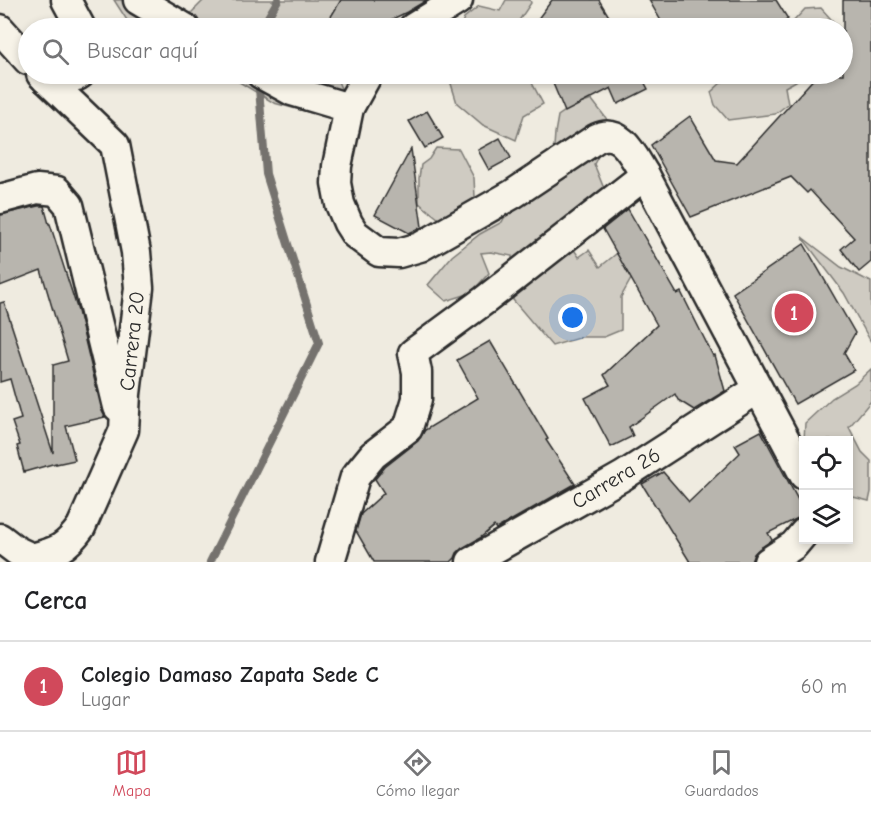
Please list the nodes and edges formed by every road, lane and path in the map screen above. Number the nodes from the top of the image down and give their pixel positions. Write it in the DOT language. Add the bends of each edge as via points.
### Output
graph roads {
  1 [pos="66,0"];
  2 [pos="138,0"];
  3 [pos="458,0"];
  4 [pos="76,18"];
  5 [pos="168,18"];
  6 [pos="430,18"];
  7 [pos="0,29"];
  8 [pos="18,49"];
  9 [pos="51,84"];
  10 [pos="279,84"];
  11 [pos="362,84"];
  12 [pos="349,108"];
  13 [pos="645,176"];
  14 [pos="0,199"];
  15 [pos="758,389"];
  16 [pos="124,430"];
  17 [pos="799,466"];
  18 [pos="0,538"];
  19 [pos="799,538"];
  20 [pos="330,562"];
  21 [pos="471,562"];
  22 [pos="768,562"];
  1 -- 4 [label="street"];
  2 -- 5 [label="street"];
  3 -- 6 [label="street"];
  7 -- 8 [label="street, Carrera 20"];
  9 -- 16 [label="street, Carrera 20" via="115,146 120,167 139,288"];
  10 -- 12 [label="street"];
  11 -- 12 [label="street"];
  12 -- 13 [label="street" via="337,166 340,204 355,234 379,252 399,253 420,247 603,136 617,137 625,144"];
  13 -- 15 [label="street"];
  13 -- 20 [label="street" via="413,353 417,399 408,428 373,455 355,477"];
  14 -- 16 [label="street" via="37,189 57,190 69,206"];
  15 -- 17 [label="street"];
  15 -- 21 [label="street, Carrera 26" via="623,476"];
  16 -- 18 [label="street, Carrera 20" via="81,527 70,541 32,558"];
  19 -- 22 [label="street"];
}
